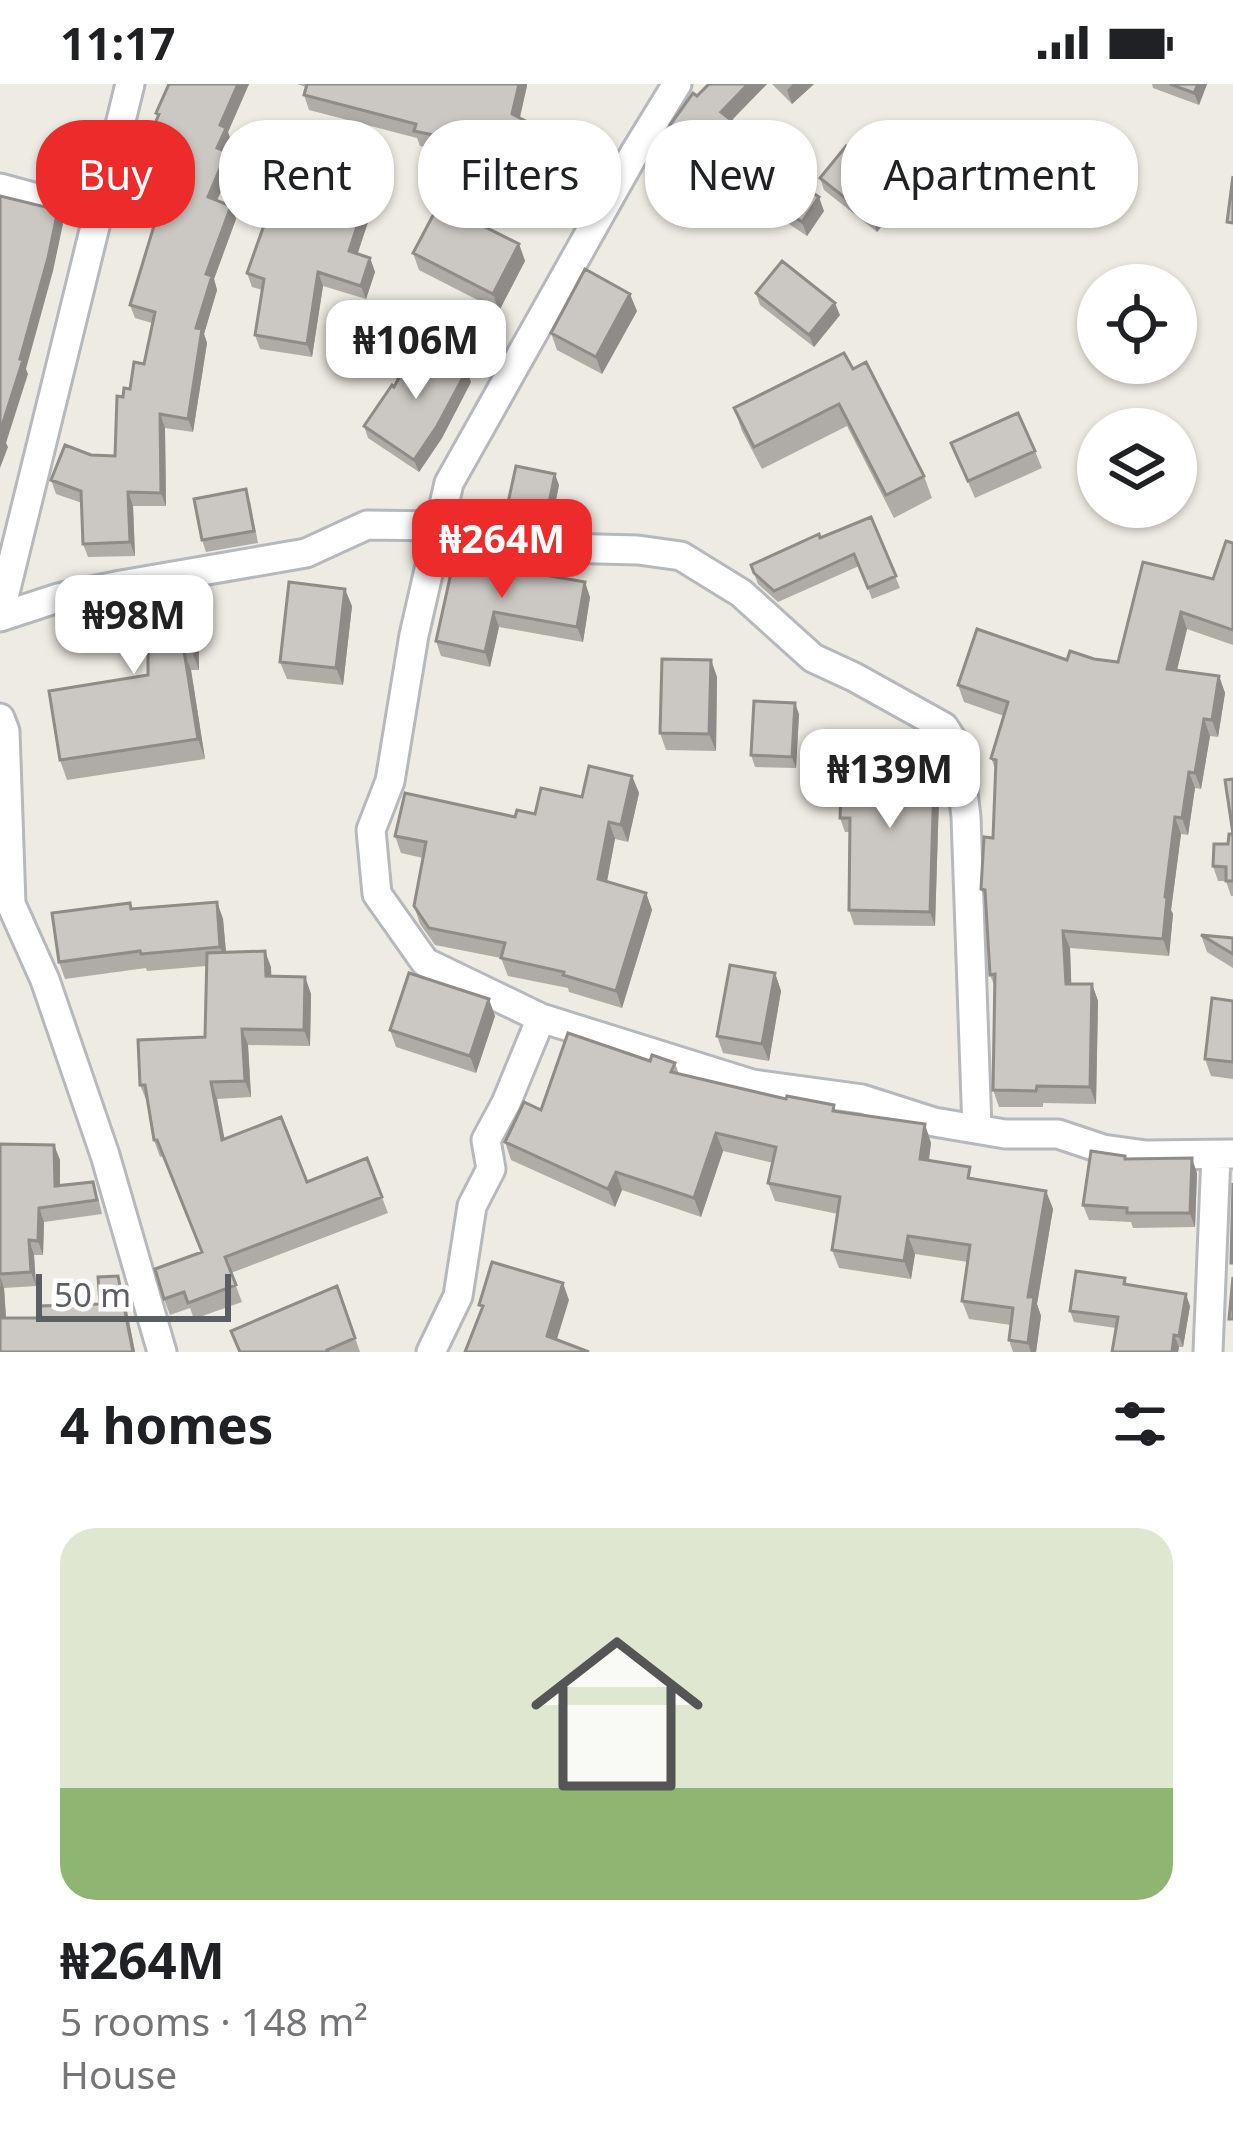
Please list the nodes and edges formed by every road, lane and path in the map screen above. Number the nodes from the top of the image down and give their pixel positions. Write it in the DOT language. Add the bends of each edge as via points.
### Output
graph roads {
  1 [pos="130,84"];
  2 [pos="677,84"];
  3 [pos="121,120"];
  4 [pos="0,188"];
  5 [pos="36,198"];
  6 [pos="95,228"];
  7 [pos="441,526"];
  8 [pos="0,615"];
  9 [pos="2,727"];
  10 [pos="541,1018"];
  11 [pos="977,1129"];
  12 [pos="1224,1154"];
  13 [pos="162,1352"];
  14 [pos="431,1352"];
  15 [pos="1208,1352"];
  1 -- 3 [label="street"];
  2 -- 7 [label="street" via="449,483"];
  4 -- 5 [label="street"];
  6 -- 8 [label="street"];
  7 -- 8 [label="street" via="367,525 306,553"];
  7 -- 10 [label="street" via="390,781 371,830 377,894 425,962"];
  7 -- 11 [label="street" via="489,541 681,556 741,593 813,658 944,727 958,749 966,817"];
  9 -- 13 [label="street" via="11,904 105,1155"];
  10 -- 11 [label="street" via="752,1084 862,1099"];
  10 -- 14 [label="street" via="486,1140 491,1169 472,1206 458,1296"];
  11 -- 12 [label="street" via="1058,1134 1146,1155"];
  12 -- 15 [label="street"];
}
